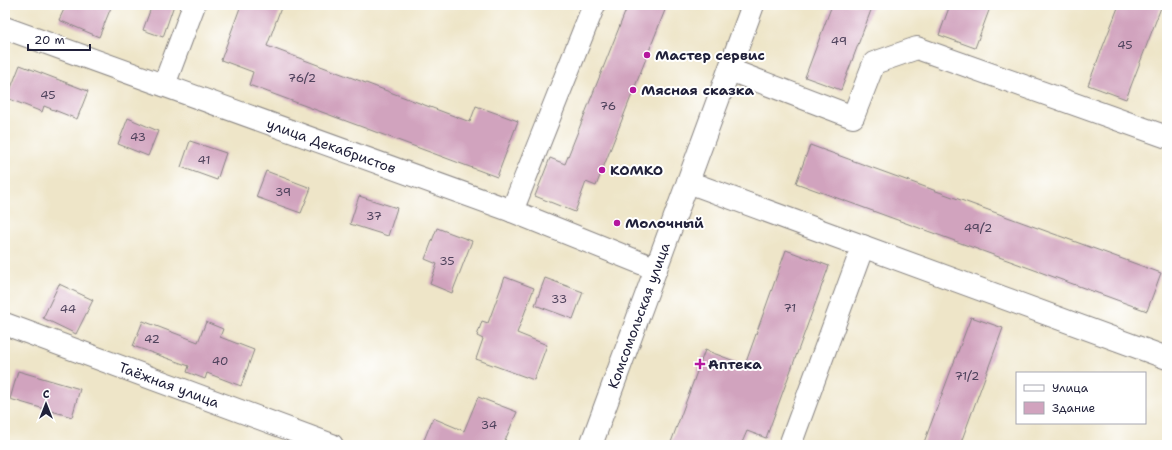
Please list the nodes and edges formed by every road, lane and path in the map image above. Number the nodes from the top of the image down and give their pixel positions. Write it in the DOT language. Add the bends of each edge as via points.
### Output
graph roads {
  1 [pos="194,5"];
  2 [pos="594,5"];
  3 [pos="753,5"];
  4 [pos="5,28"];
  5 [pos="730,70"];
  6 [pos="164,85"];
  7 [pos="1167,137"];
  8 [pos="688,182"];
  9 [pos="512,211"];
  10 [pos="863,246"];
  11 [pos="656,269"];
  12 [pos="5,324"];
  13 [pos="1167,358"];
  14 [pos="332,445"];
  15 [pos="591,445"];
  16 [pos="790,445"];
  1 -- 6 [label="street"];
  2 -- 9 [label="street"];
  3 -- 5 [label="street, Комсомольская улица"];
  4 -- 6 [label="street, улица Декабристов"];
  5 -- 7 [label="street" via="853,117 874,63 917,48"];
  5 -- 8 [label="street, Комсомольская улица"];
  6 -- 9 [label="street, улица Декабристов"];
  8 -- 10 [label="street"];
  8 -- 11 [label="street, Комсомольская улица"];
  9 -- 11 [label="street, улица Декабристов"];
  10 -- 13 [label="street"];
  10 -- 16 [label="street"];
  11 -- 15 [label="street, Комсомольская улица"];
  12 -- 14 [label="street, Таёжная улица"];
}
